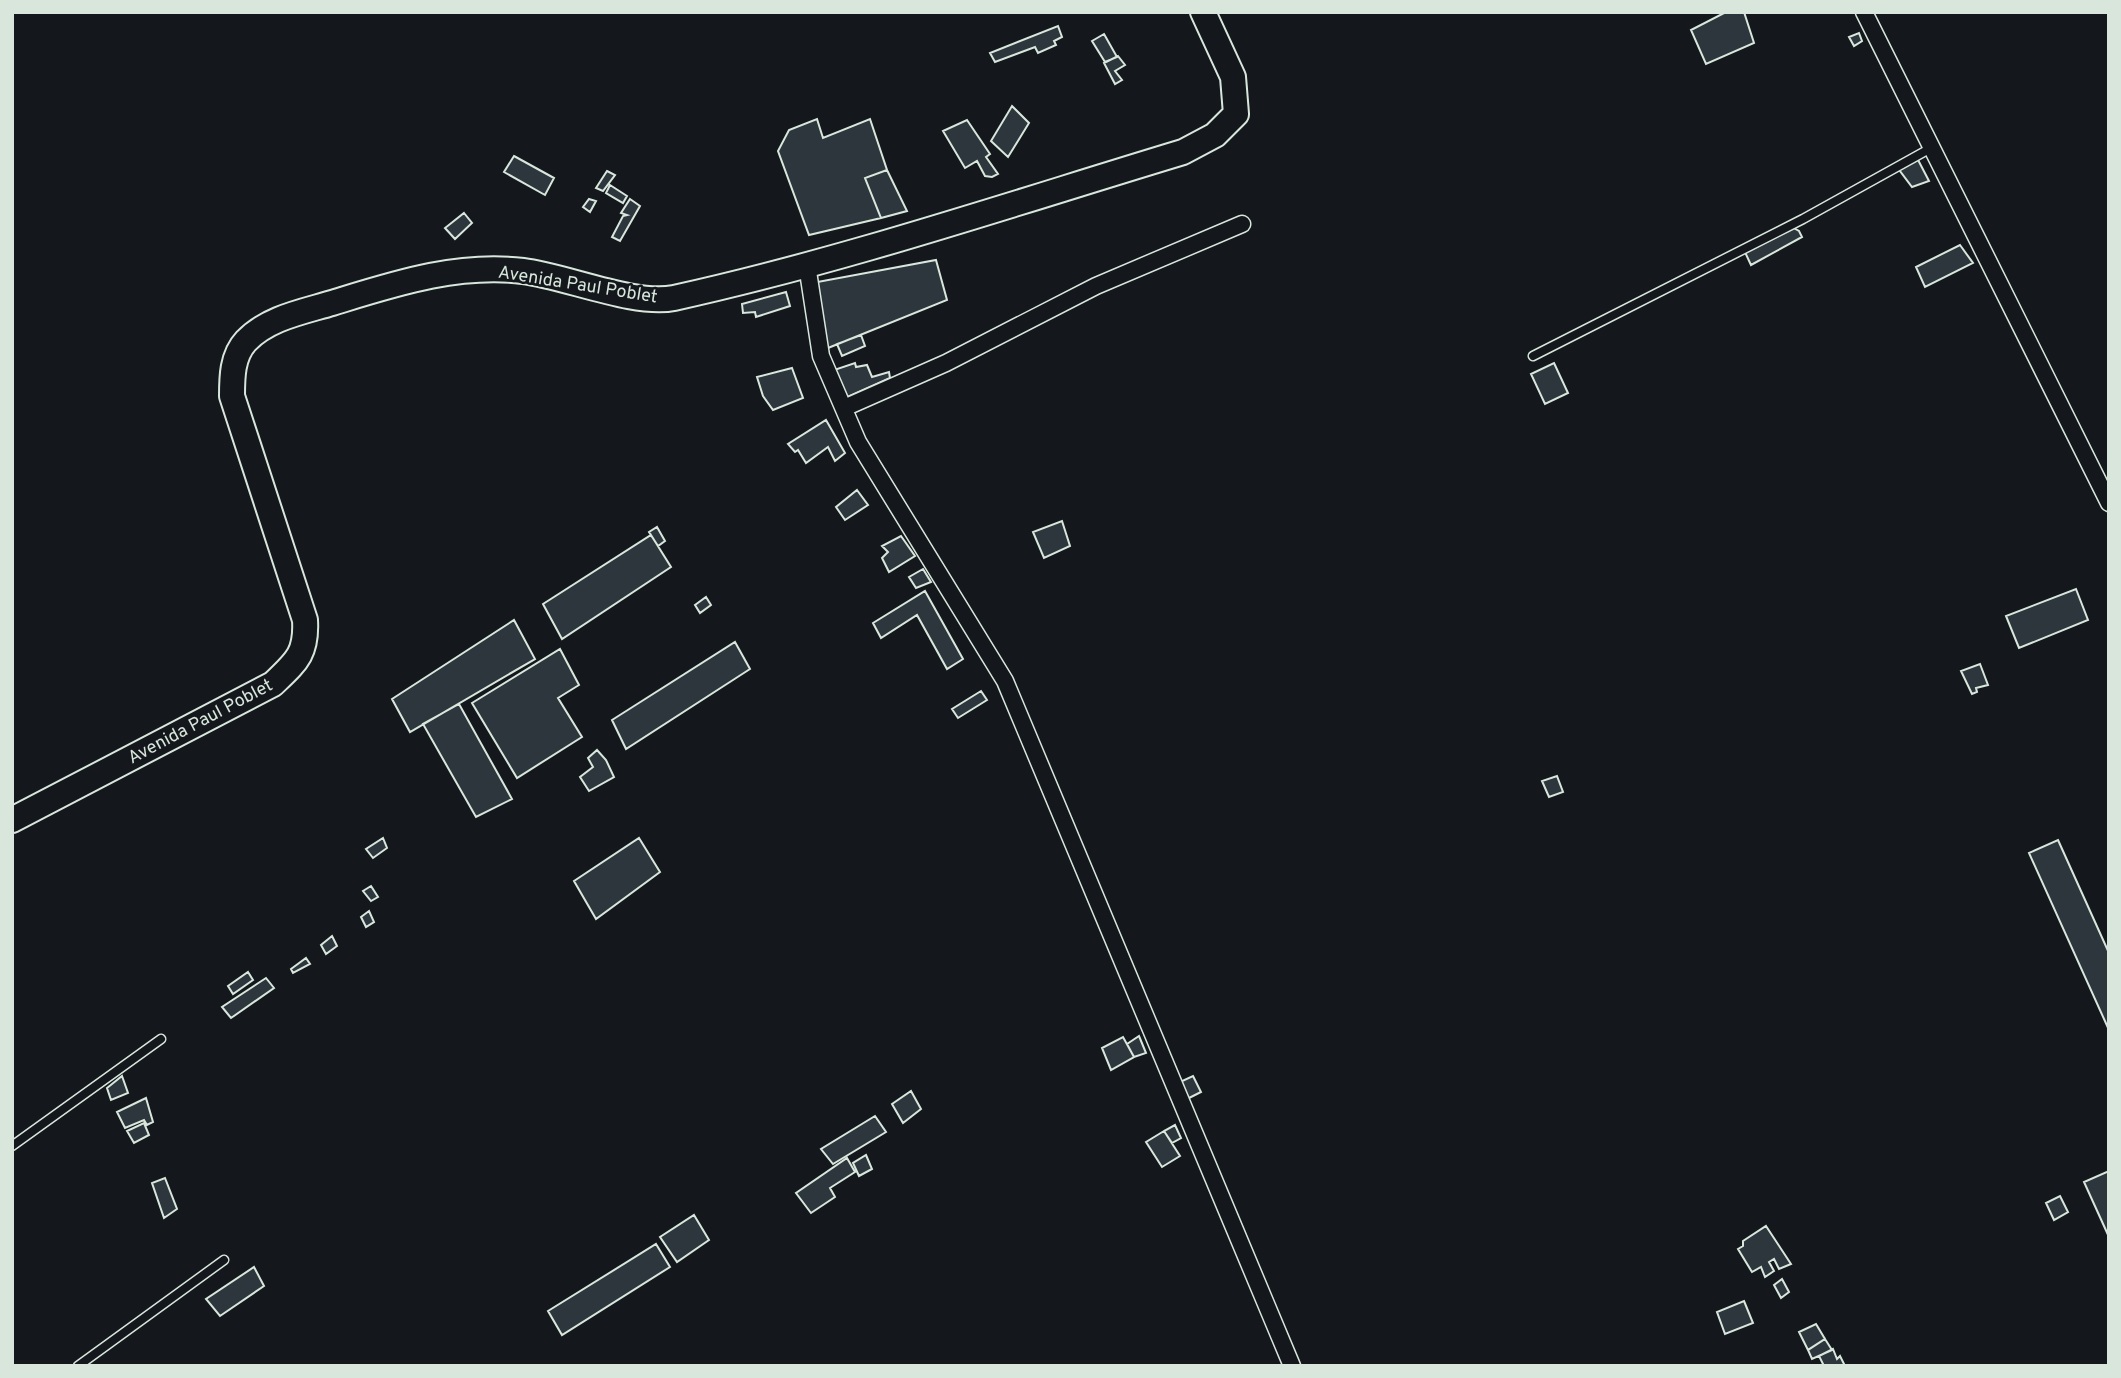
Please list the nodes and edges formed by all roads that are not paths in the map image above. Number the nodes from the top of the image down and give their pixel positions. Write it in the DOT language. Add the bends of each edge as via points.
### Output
graph roads {
  1 [pos="1203,12"];
  2 [pos="1864,12"];
  3 [pos="1931,148"];
  4 [pos="1242,224"];
  5 [pos="807,265"];
  6 [pos="1533,356"];
  7 [pos="844,408"];
  8 [pos="2109,503"];
  9 [pos="12,820"];
  10 [pos="161,1039"];
  11 [pos="12,1146"];
  12 [pos="225,1260"];
  13 [pos="78,1366"];
  14 [pos="1292,1366"];
  1 -- 5 [label="main road, Avenida Paul Poblet" via="1233,77 1236,114 1215,135 1183,152"];
  2 -- 3 [label="street"];
  3 -- 6 [label="lane" via="1803,219"];
  3 -- 8 [label="street"];
  4 -- 7 [label="street" via="1096,286 946,363"];
  5 -- 7 [label="street" via="821,356"];
  5 -- 9 [label="main road, Avenida Paul Poblet" via="669,299 635,296 524,271 477,269 414,278 275,321 244,342 232,370 232,397 305,620 306,641 298,660 273,684"];
  7 -- 14 [label="street" via="858,442 1004,681"];
  10 -- 11 [label="lane"];
  12 -- 13 [label="lane"];
}
